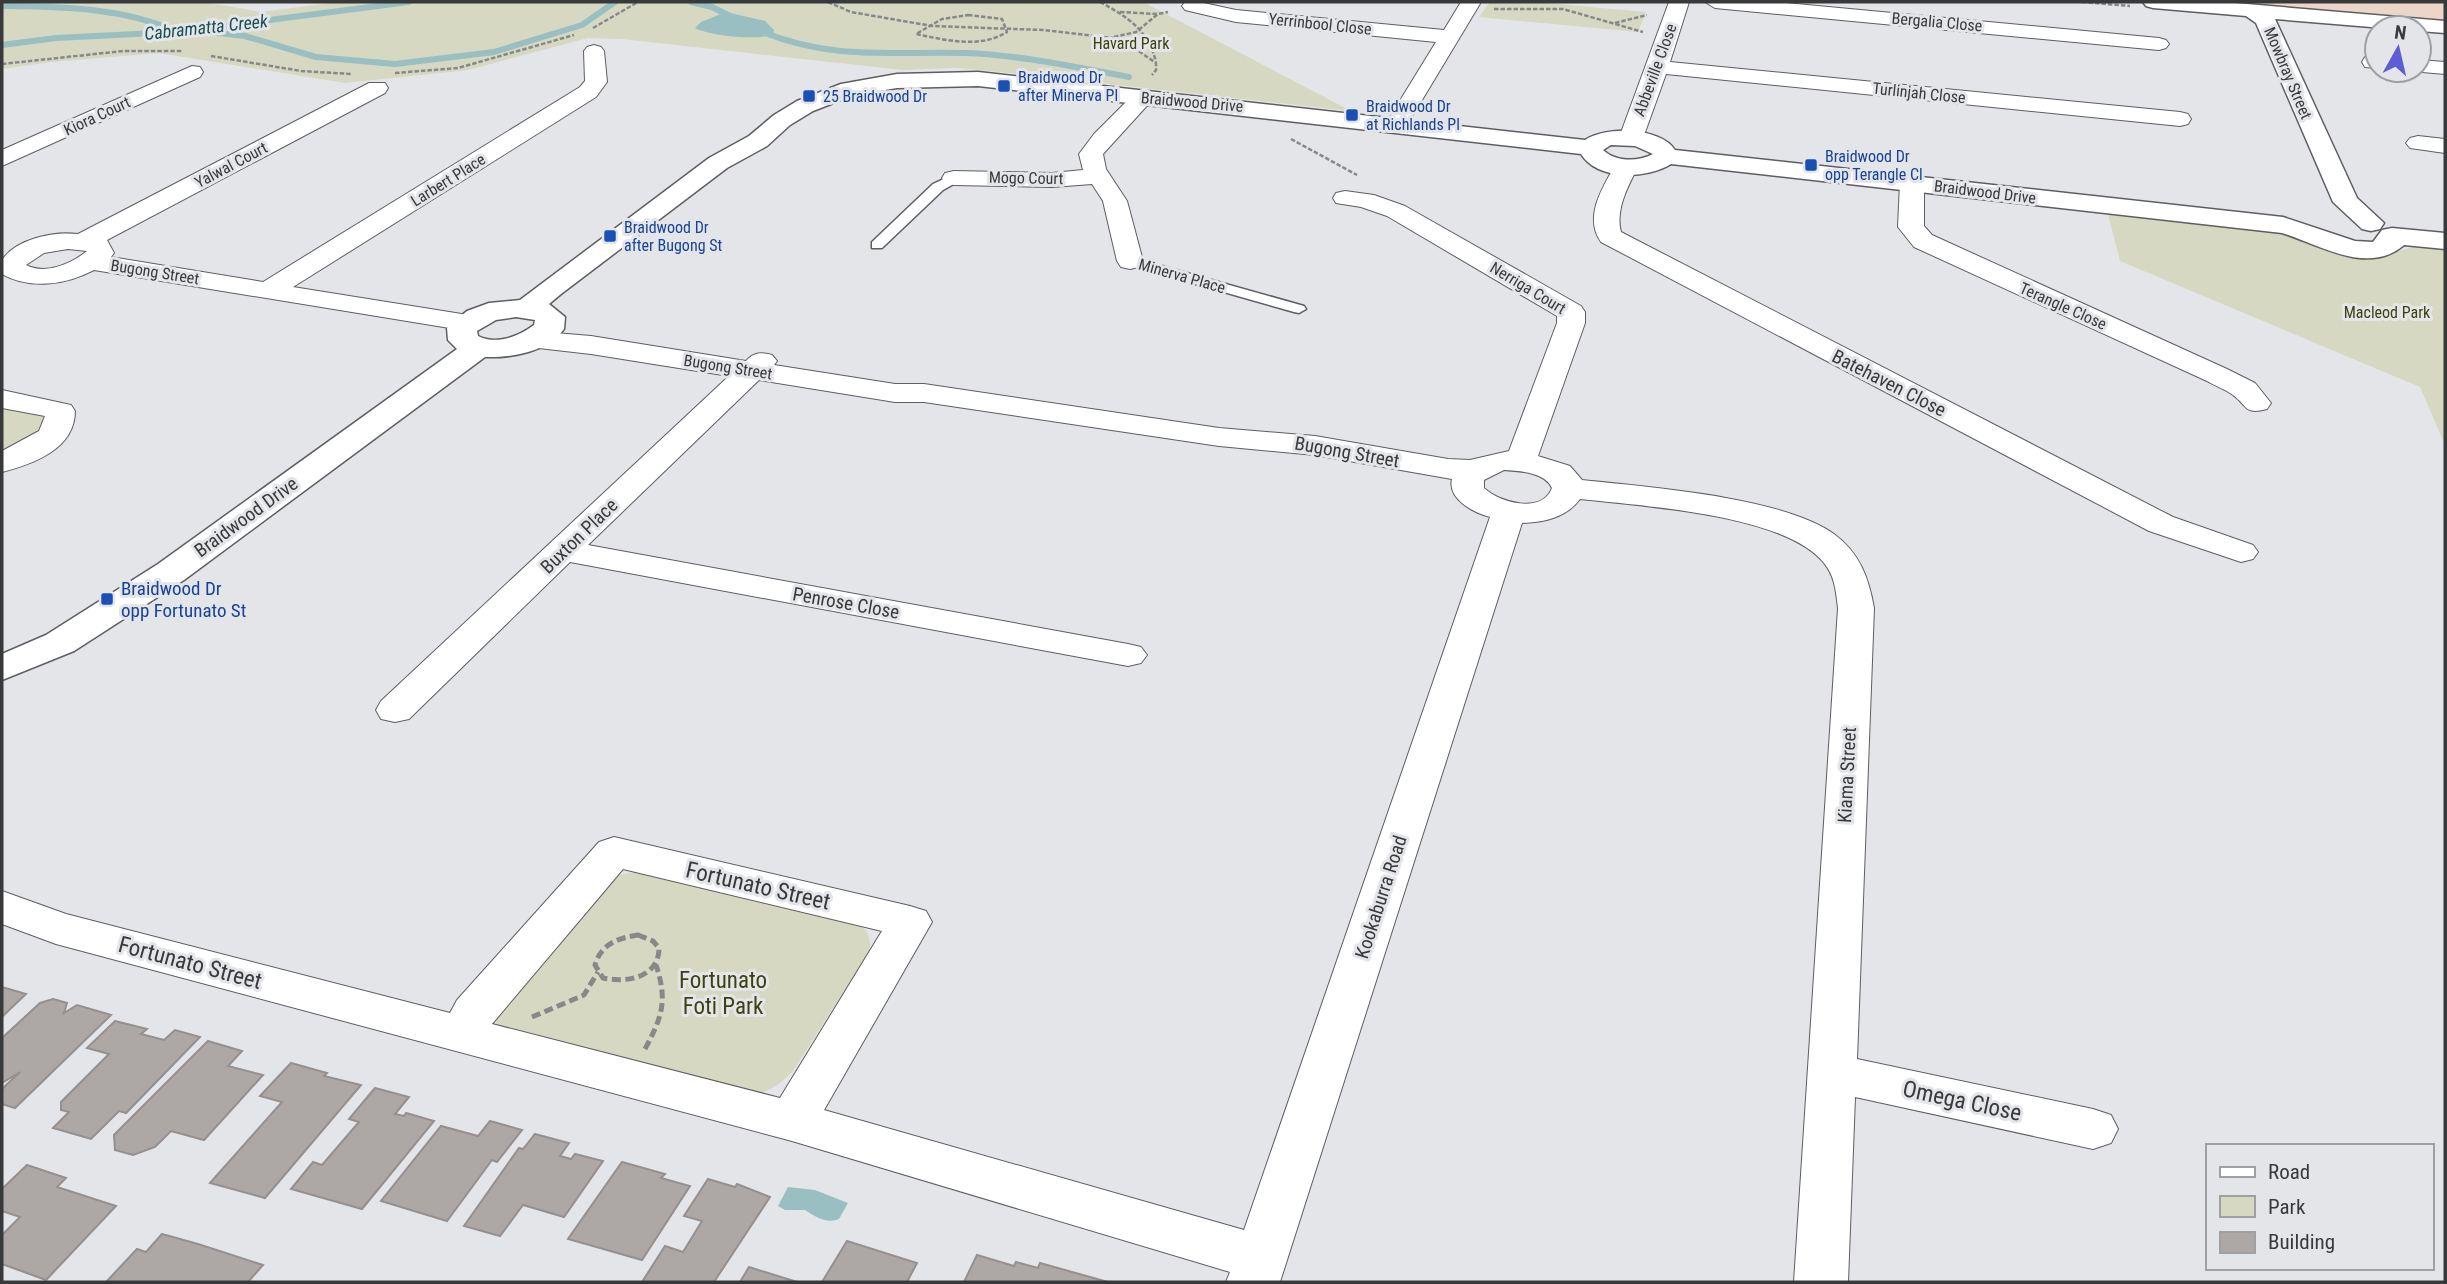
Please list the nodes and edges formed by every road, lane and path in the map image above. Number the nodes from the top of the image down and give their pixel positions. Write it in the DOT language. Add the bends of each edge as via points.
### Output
graph roads {
  1 [pos="638,2"];
  2 [pos="828,2"];
  3 [pos="1100,2"];
  4 [pos="1679,2"];
  5 [pos="1715,2"];
  6 [pos="2153,2"];
  7 [pos="1470,4"];
  8 [pos="1192,6"];
  9 [pos="2252,10"];
  10 [pos="1119,12"];
  11 [pos="1158,14"];
  12 [pos="932,26"];
  13 [pos="2445,27"];
  14 [pos="1006,28"];
  15 [pos="1141,28"];
  16 [pos="1668,34"];
  17 [pos="590,37"];
  18 [pos="1109,37"];
  19 [pos="1450,37"];
  20 [pos="2159,44"];
  21 [pos="198,60"];
  22 [pos="1156,63"];
  23 [pos="2,64"];
  24 [pos="1658,67"];
  25 [pos="357,74"];
  26 [pos="385,80"];
  27 [pos="1146,88"];
  28 [pos="1262,108"];
  29 [pos="2180,119"];
  30 [pos="1396,125"];
  31 [pos="2418,143"];
  32 [pos="2445,146"];
  33 [pos="1629,152"];
  34 [pos="2,159"];
  35 [pos="1098,176"];
  36 [pos="954,178"];
  37 [pos="1912,183"];
  38 [pos="1353,187"];
  39 [pos="2322,199"];
  40 [pos="2381,229"];
  41 [pos="2445,241"];
  42 [pos="877,245"];
  43 [pos="88,252"];
  44 [pos="1130,261"];
  45 [pos="13,266"];
  46 [pos="269,290"];
  47 [pos="1299,309"];
  48 [pos="537,324"];
  49 [pos="473,335"];
  50 [pos="757,366"];
  51 [pos="2,399"];
  52 [pos="2256,403"];
  53 [pos="1521,460"];
  54 [pos="2,462"];
  55 [pos="1471,479"];
  56 [pos="1568,488"];
  57 [pos="1509,511"];
  58 [pos="564,551"];
  59 [pos="2241,552"];
  60 [pos="1128,655"];
  61 [pos="2,668"];
  62 [pos="395,710"];
  63 [pos="2,907"];
  64 [pos="656,965"];
  65 [pos="598,972"];
  66 [pos="530,1018"];
  67 [pos="461,1034"];
  68 [pos="643,1052"];
  69 [pos="1832,1073"];
  70 [pos="792,1121"];
  71 [pos="2093,1129"];
  72 [pos="1257,1270"];
  73 [pos="1821,1282"];
  1 -- 17 [label="path"];
  2 -- 12 [label="path" via="851,12"];
  3 -- 10 [label="path"];
  4 -- 16 [label="street, Abbeville Close"];
  5 -- 20 [label="street, Bergalia Close"];
  6 -- 9 [label="street"];
  7 -- 16 [label="path" via="1563,9"];
  7 -- 19 [label="street"];
  8 -- 11 [label="path"];
  8 -- 19 [label="street, Yerrinbool Close" via="1236,16"];
  9 -- 13 [label="street"];
  9 -- 39 [label="street, Mowbray Street" via="2243,18"];
  9 -- 40 [label="street, Mowbray Street" via="2265,20 2346,202"];
  10 -- 11 [label="path"];
  10 -- 15 [label="path"];
  11 -- 15 [label="path"];
  12 -- 14 [label="path"];
  12 -- 14 [label="path" via="946,18 976,15 1002,19"];
  12 -- 14 [label="path" via="916,33 948,41 985,40 1005,35"];
  14 -- 18 [label="path"];
  15 -- 18 [label="path"];
  15 -- 22 [label="path" via="1153,45"];
  16 -- 24 [label="street, Abbeville Close"];
  17 -- 26 [label="path"];
  17 -- 46 [label="street, Larbert Place" via="596,82 582,96"];
  18 -- 22 [label="path" via="1128,42"];
  19 -- 30 [label="street"];
  21 -- 23 [label="path" via="123,51"];
  21 -- 25 [label="path"];
  21 -- 34 [label="street, Kiora Court"];
  22 -- 27 [label="path"];
  24 -- 29 [label="street, Turlinjah Close"];
  24 -- 33 [label="street, Abbeville Close"];
  26 -- 43 [label="street, Yalwal Court"];
  27 -- 28 [label="street, Braidwood Drive"];
  27 -- 35 [label="street" via="1091,154"];
  27 -- 48 [label="street, Braidwood Drive" via="952,78 881,83 825,97 718,163 551,288"];
  28 -- 30 [label="street, Braidwood Drive"];
  28 -- 38 [label="path" via="1262,120 1270,128"];
  30 -- 33 [label="street, Braidwood Drive" via="1590,148 1603,162"];
  31 -- 32 [label="street"];
  33 -- 37 [label="street, Braidwood Drive" via="1657,164 1666,156"];
  33 -- 59 [label="street, Batehaven Close" via="1606,219 1610,237 2161,524"];
  35 -- 36 [label="street, Mogo Court"];
  35 -- 44 [label="street, Minerva Place" via="1115,201"];
  36 -- 42 [label="lane" via="938,187"];
  37 -- 40 [label="street, Braidwood Drive" via="2304,228 2335,245 2366,249 2389,246 2393,241"];
  37 -- 52 [label="street, Terangle Close" via="1911,227 1923,241 2217,374 2244,389"];
  38 -- 53 [label="street, Nerriga Court" via="1365,200 1396,211 1571,312 1571,323"];
  40 -- 41 [label="street"];
  43 -- 45 [label="street, Yalwal Court" via="72,270 48,275"];
  43 -- 46 [label="street, Bugong Street"];
  44 -- 47 [label="lane, Minerva Place"];
  46 -- 49 [label="street, Bugong Street"];
  48 -- 49 [label="street" via="505,347"];
  48 -- 50 [label="street, Bugong Street" via="591,345"];
  49 -- 61 [label="street, Braidwood Drive" via="171,572 60,643"];
  50 -- 55 [label="street, Bugong Street" via="895,393 925,393 1219,437 1242,448"];
  50 -- 58 [label="street, Buxton Place"];
  51 -- 54 [label="street" via="60,411 61,418 49,438"];
  53 -- 55 [label="street" via="1494,461"];
  53 -- 56 [label="street" via="1553,470"];
  55 -- 57 [label="street" via="1476,499"];
  56 -- 57 [label="street" via="1565,497 1551,507"];
  56 -- 69 [label="street, Kiama Street" via="1772,519 1826,545 1851,575 1856,608"];
  57 -- 72 [label="street, Kookaburra Road"];
  58 -- 60 [label="street, Penrose Close"];
  58 -- 62 [label="street, Buxton Place"];
  63 -- 67 [label="street, Fortunato Street" via="56,928"];
  64 -- 65 [label="path" via="643,976 622,982"];
  64 -- 65 [label="path" via="660,954 655,941 628,936 601,950 595,965"];
  64 -- 68 [label="path" via="665,992 663,1008"];
  65 -- 66 [label="path" via="584,995"];
  67 -- 70 [label="street, Fortunato Street"];
  67 -- 70 [label="street, Fortunato Street" via="474,1013 614,852 910,922"];
  69 -- 71 [label="street, Omega Close"];
  69 -- 73 [label="street, Kiama Street"];
  70 -- 72 [label="street, Fortunato Street"];
}
